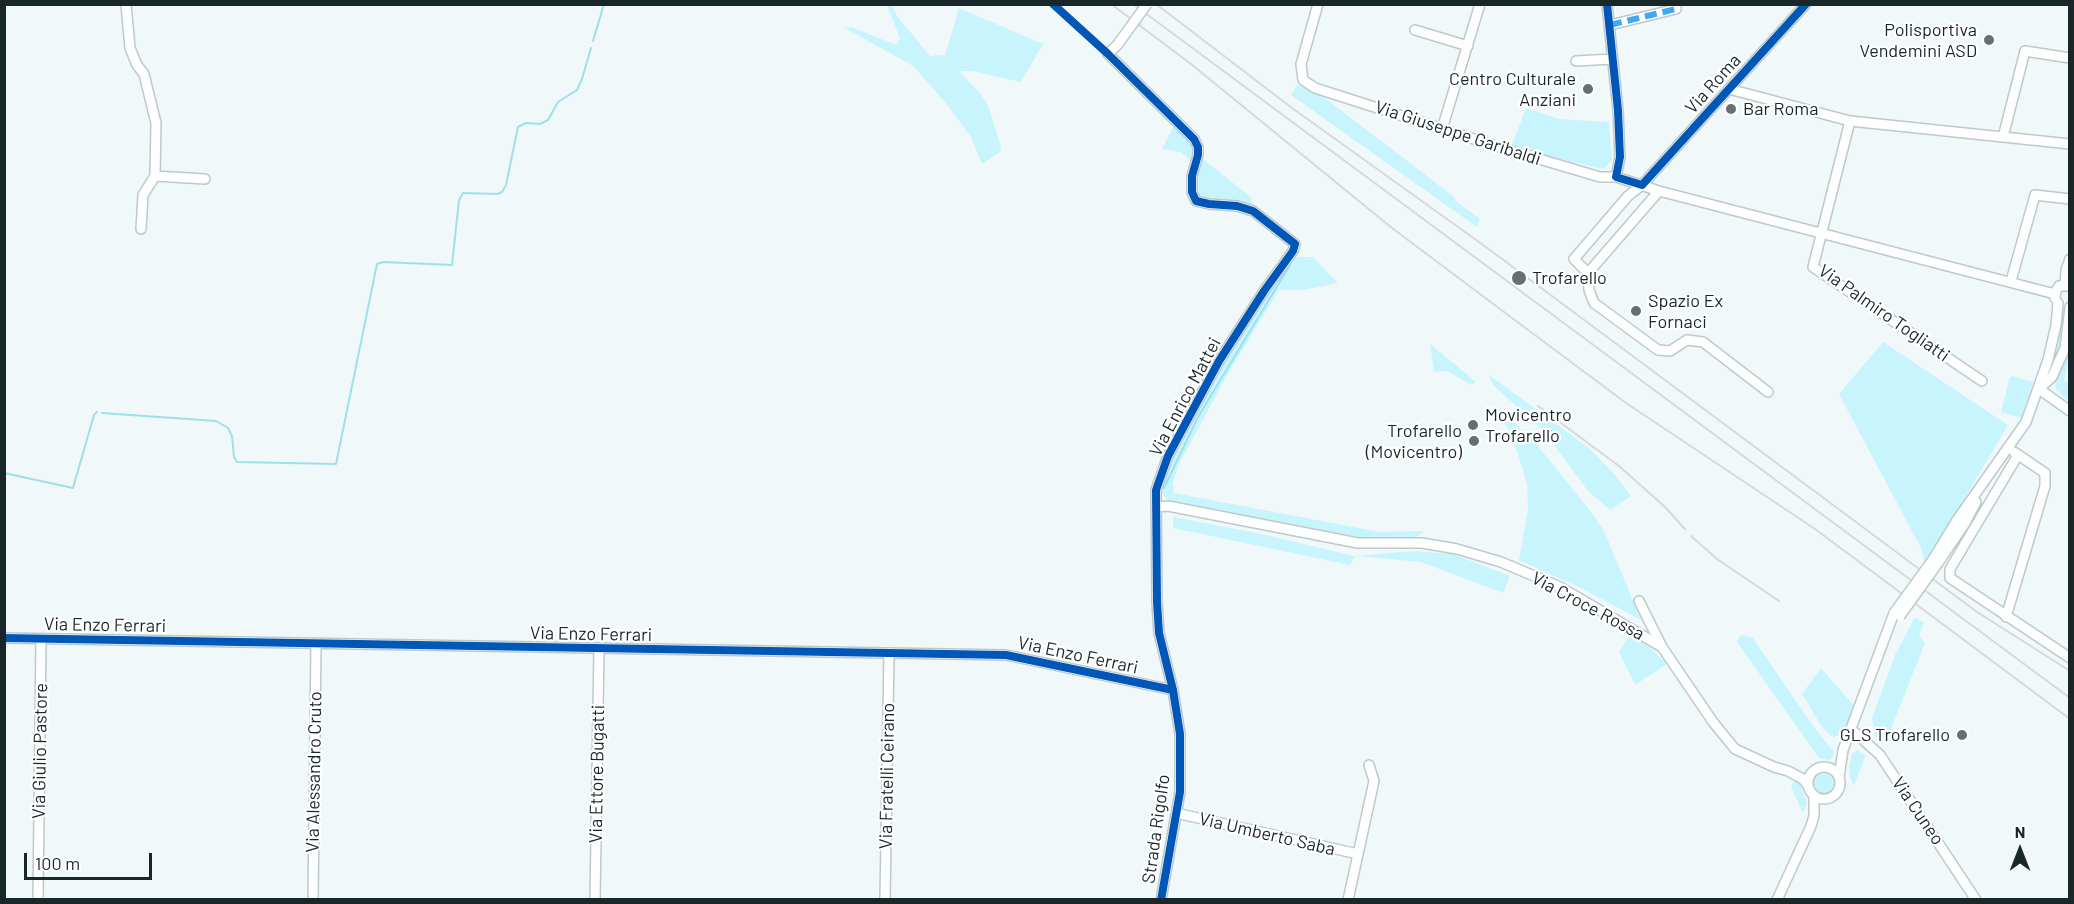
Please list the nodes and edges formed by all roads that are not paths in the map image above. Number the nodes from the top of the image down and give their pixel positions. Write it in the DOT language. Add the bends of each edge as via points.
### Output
graph roads {
  1 [pos="126,4"];
  2 [pos="1147,4"];
  3 [pos="1318,4"];
  4 [pos="1480,4"];
  5 [pos="1607,4"];
  6 [pos="1676,4"];
  7 [pos="1806,4"];
  8 [pos="1610,25"];
  9 [pos="1415,30"];
  10 [pos="1468,46"];
  11 [pos="2070,58"];
  12 [pos="1613,59"];
  13 [pos="1576,61"];
  14 [pos="1729,89"];
  15 [pos="1850,121"];
  16 [pos="1442,129"];
  17 [pos="2003,137"];
  18 [pos="2070,144"];
  19 [pos="155,176"];
  20 [pos="1616,177"];
  21 [pos="205,179"];
  22 [pos="1642,185"];
  23 [pos="1659,191"];
  24 [pos="2070,199"];
  25 [pos="141,229"];
  26 [pos="1822,233"];
  27 [pos="2070,259"];
  28 [pos="1588,273"];
  29 [pos="2011,281"];
  30 [pos="2067,286"];
  31 [pos="2057,298"];
  32 [pos="2070,306"];
  33 [pos="1982,381"];
  34 [pos="2039,389"];
  35 [pos="1768,392"];
  36 [pos="2070,411"];
  37 [pos="2009,449"];
  38 [pos="2018,455"];
  39 [pos="1156,507"];
  40 [pos="1639,601"];
  41 [pos="2006,617"];
  42 [pos="4,638"];
  43 [pos="41,639"];
  44 [pos="316,644"];
  45 [pos="1662,647"];
  46 [pos="599,648"];
  47 [pos="889,653"];
  48 [pos="2070,658"];
  49 [pos="1173,690"];
  50 [pos="1851,729"];
  51 [pos="1843,750"];
  52 [pos="1369,765"];
  53 [pos="1822,768"];
  54 [pos="1788,771"];
  55 [pos="1839,777"];
  56 [pos="1808,786"];
  57 [pos="1814,795"];
  58 [pos="1829,799"];
  59 [pos="1176,813"];
  60 [pos="1814,816"];
  61 [pos="1358,854"];
  62 [pos="38,900"];
  63 [pos="313,900"];
  64 [pos="595,900"];
  65 [pos="885,900"];
  66 [pos="1161,900"];
  67 [pos="1348,900"];
  68 [pos="1777,900"];
  69 [pos="1976,900"];
  1 -- 19 [label="street" via="130,48 144,74 156,123"];
  2 -- 39 [label="street, Via Enrico Mattei, bridge" via="1108,54 1194,139 1198,155 1191,192 1196,201 1253,211 1295,244 1196,402 1168,456 1156,490"];
  3 -- 16 [label="street, Via Giuseppe Garibaldi" via="1301,64 1303,80 1315,88"];
  4 -- 10 [label="street"];
  5 -- 8 [label="street"];
  6 -- 8 [label="street" via="1676,9"];
  7 -- 14 [label="street, Via Roma"];
  8 -- 12 [label="street"];
  9 -- 10 [label="street"];
  10 -- 16 [label="street"];
  11 -- 17 [label="street" via="2025,51"];
  12 -- 13 [label="street"];
  12 -- 20 [label="street" via="1620,157"];
  14 -- 15 [label="street"];
  14 -- 22 [label="street, Via Roma"];
  15 -- 17 [label="street"];
  15 -- 26 [label="street"];
  16 -- 20 [label="street, Via Giuseppe Garibaldi" via="1600,177"];
  17 -- 18 [label="street"];
  19 -- 21 [label="street"];
  19 -- 25 [label="street" via="143,195"];
  20 -- 22 [label="street, Via Palmiro Togliatti"];
  22 -- 23 [label="street, Via Palmiro Togliatti"];
  22 -- 28 [label="street, Via Roma" via="1574,259"];
  23 -- 26 [label="street, Via Palmiro Togliatti"];
  23 -- 28 [label="street"];
  24 -- 29 [label="street" via="2035,195"];
  26 -- 29 [label="street, Via Palmiro Togliatti"];
  26 -- 33 [label="street, Via Palmiro Togliatti" via="1813,267"];
  27 -- 30 [label="street"];
  28 -- 35 [label="street" via="1594,303 1659,350 1670,351 1688,340 1703,342"];
  29 -- 31 [label="street, Via Palmiro Togliatti"];
  30 -- 31 [label="street" via="2057,288"];
  31 -- 32 [label="street, Via Palmiro Togliatti"];
  31 -- 34 [label="street" via="2056,325"];
  32 -- 34 [label="street" via="2065,348 2052,377"];
  34 -- 36 [label="street"];
  34 -- 37 [label="street" via="2026,422"];
  37 -- 38 [label="street"];
  37 -- 50 [label="street, bridge" via="1897,615"];
  38 -- 41 [label="street" via="2045,473 2045,486"];
  38 -- 41 [label="street" via="1950,569 1950,578"];
  39 -- 45 [label="street, Via Croce Rossa" via="1168,506 1358,543 1422,543 1457,549 1501,562 1560,587"];
  39 -- 49 [label="street, Via Enrico Mattei" via="1156,602"];
  40 -- 45 [label="street"];
  41 -- 48 [label="street"];
  42 -- 43 [label="street, Via Enzo Ferrari"];
  43 -- 44 [label="street, Via Enzo Ferrari"];
  43 -- 62 [label="street, Via Giulio Pastore"];
  44 -- 46 [label="street, Via Enzo Ferrari"];
  44 -- 63 [label="street, Via Alessandro Cruto"];
  45 -- 54 [label="street, Via Croce Rossa" via="1736,749"];
  46 -- 47 [label="street, Via Enzo Ferrari"];
  46 -- 64 [label="street, Via Ettore Bugatti"];
  47 -- 49 [label="street, Via Enzo Ferrari" via="1006,655"];
  47 -- 65 [label="street, Via Fratelli Ceirano"];
  49 -- 59 [label="street, Strada Rigolfo" via="1180,734"];
  50 -- 51 [label="street"];
  50 -- 69 [label="street, Via Cuneo" via="1880,755"];
  51 -- 53 [label="street"];
  51 -- 55 [label="street"];
  52 -- 61 [label="street" via="1374,781"];
  53 -- 54 [label="street, Via Croce Rossa"];
  53 -- 55 [label="street"];
  53 -- 56 [label="street" via="1810,776"];
  54 -- 56 [label="street, Via Croce Rossa"];
  55 -- 58 [label="street" via="1840,788"];
  56 -- 57 [label="street"];
  57 -- 58 [label="street"];
  57 -- 60 [label="street"];
  58 -- 60 [label="street"];
  59 -- 61 [label="street, Via Umberto Saba"];
  59 -- 66 [label="street, Strada Rigolfo"];
  60 -- 68 [label="street"];
  61 -- 67 [label="street"];
}
